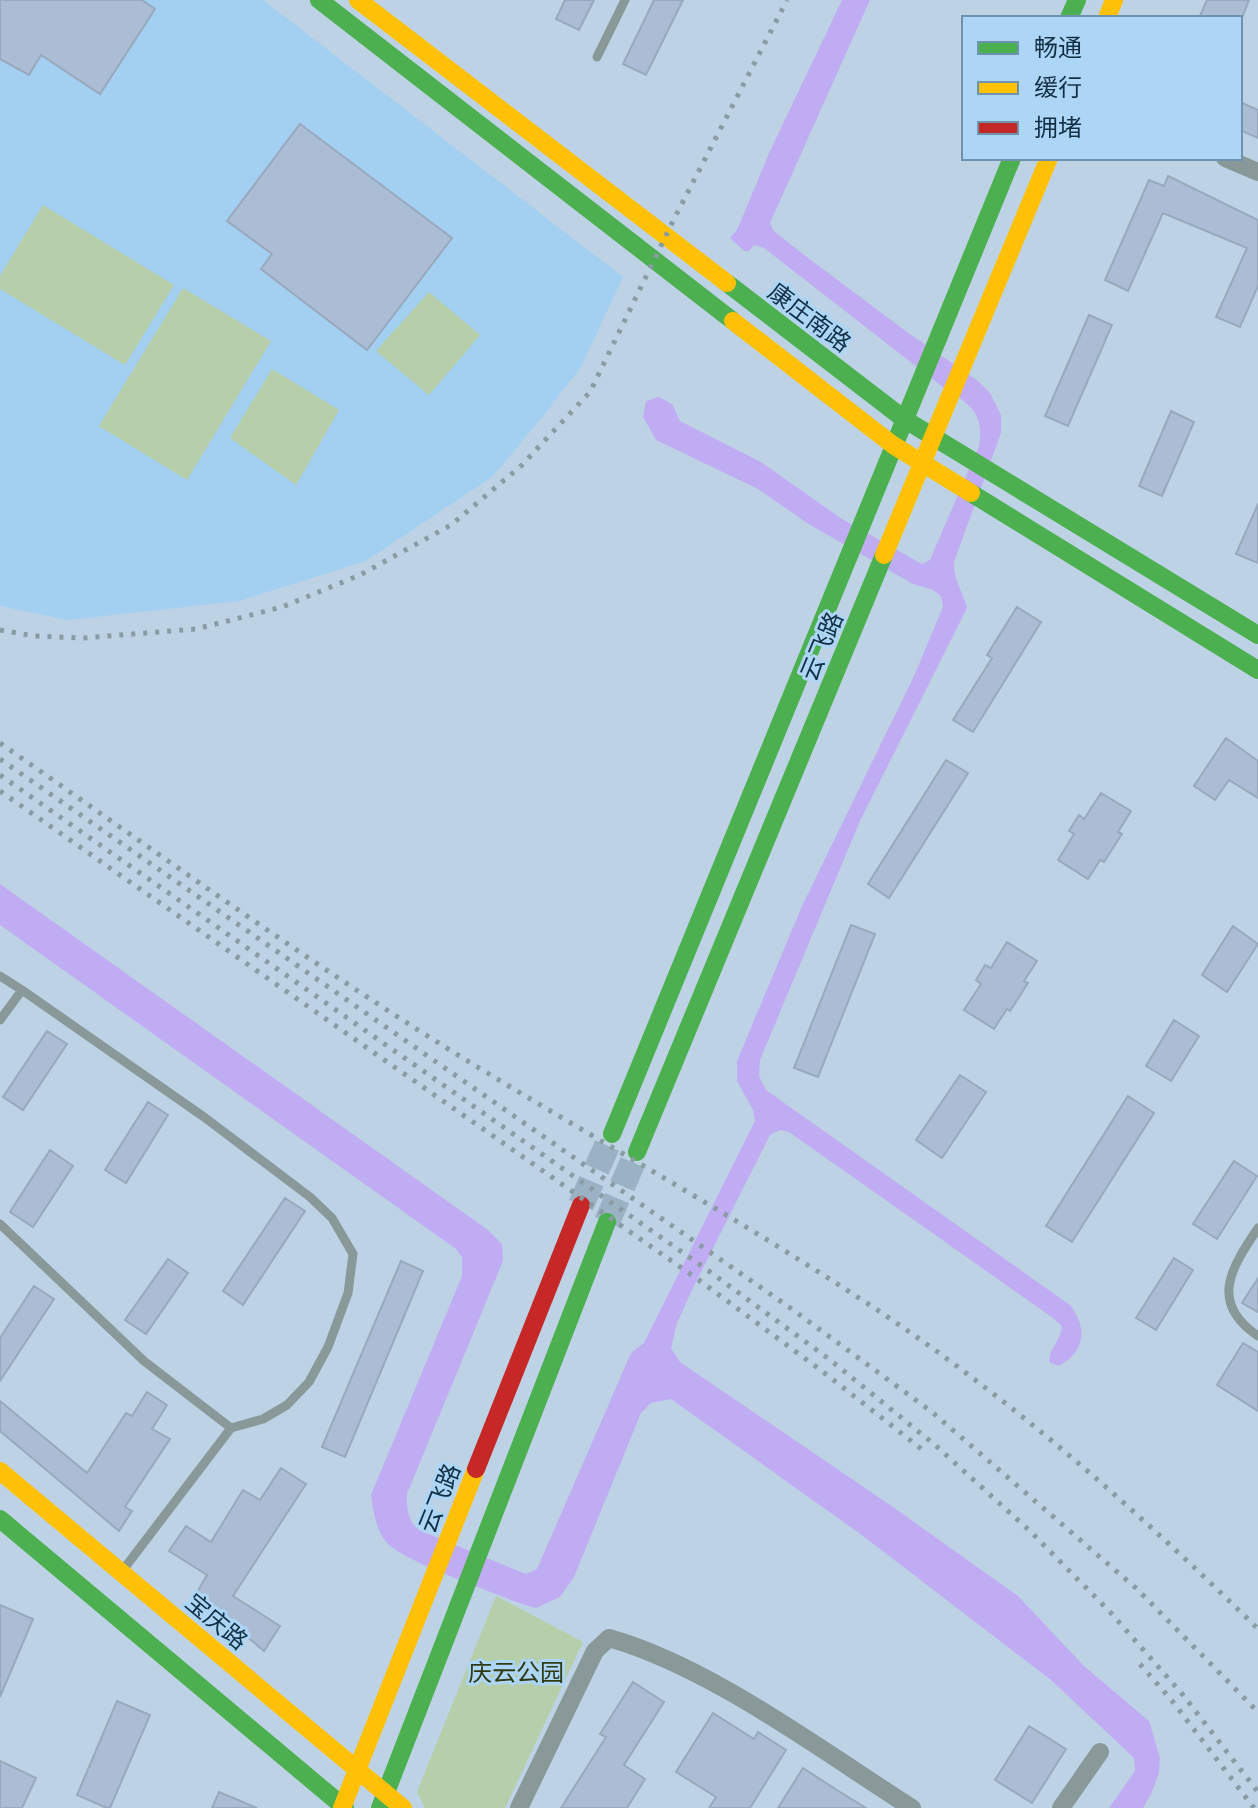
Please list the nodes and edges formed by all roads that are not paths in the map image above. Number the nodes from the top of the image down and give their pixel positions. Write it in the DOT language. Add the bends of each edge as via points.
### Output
graph roads {
  1 [pos="319,0"];
  2 [pos="358,0"];
  3 [pos="625,0"];
  4 [pos="597,57"];
  5 [pos="1011,160"];
  6 [pos="1048,160"];
  7 [pos="1230,160"];
  8 [pos="1258,172"];
  9 [pos="904,419"];
  10 [pos="932,436"];
  11 [pos="893,445"];
  12 [pos="923,463"];
  13 [pos="1258,611"];
  14 [pos="1254,633"];
  15 [pos="1258,670"];
  16 [pos="0,976"];
  17 [pos="22,990"];
  18 [pos="0,1020"];
  19 [pos="612,1134"];
  20 [pos="637,1152"];
  21 [pos="581,1205"];
  22 [pos="607,1222"];
  23 [pos="0,1224"];
  24 [pos="1258,1228"];
  25 [pos="1258,1336"];
  26 [pos="231,1428"];
  27 [pos="0,1471"];
  28 [pos="4,1524"];
  29 [pos="121,1572"];
  30 [pos="1100,1752"];
  31 [pos="357,1770"];
  32 [pos="383,1801"];
  33 [pos="343,1807"];
  34 [pos="403,1808"];
  35 [pos="519,1808"];
  36 [pos="912,1808"];
  37 [pos="1061,1808"];
  1 -- 11 [label="main road, 康庄南路"];
  2 -- 9 [label="main road, 康庄南路"];
  3 -- 4 [label="lane"];
  5 -- 9 [label="main road, 云飞路"];
  6 -- 10 [label="main road, 云飞路"];
  7 -- 8 [label="street"];
  9 -- 10 [label="main road, 康庄南路"];
  9 -- 11 [label="main road, 云飞路"];
  10 -- 12 [label="main road, 云飞路"];
  10 -- 14 [label="main road, 康庄南路"];
  11 -- 12 [label="main road, 康庄南路"];
  11 -- 19 [label="main road, 云飞路"];
  12 -- 15 [label="main road, 康庄南路"];
  12 -- 20 [label="main road, 云飞路"];
  13 -- 14 [label="street"];
  16 -- 17 [label="lane"];
  17 -- 18 [label="lane"];
  17 -- 26 [label="lane" via="310,1197 332,1218 353,1254 348,1293 309,1382 287,1405"];
  21 -- 31 [label="main road, 云飞路"];
  22 -- 32 [label="main road"];
  23 -- 26 [label="lane" via="144,1361"];
  24 -- 25 [label="lane" via="1233,1266 1228,1292 1242,1325"];
  26 -- 29 [label="lane"];
  27 -- 29 [label="main road, 宝庆路"];
  28 -- 33 [label="main road"];
  29 -- 31 [label="main road, 宝庆路"];
  30 -- 37 [label="street"];
  31 -- 32 [label="main road, 宝庆路"];
  31 -- 33 [label="main road, 云飞路"];
  32 -- 34 [label="main road, 宝庆路"];
  35 -- 36 [label="street" via="595,1651 609,1638 679,1665 744,1701"];
}
